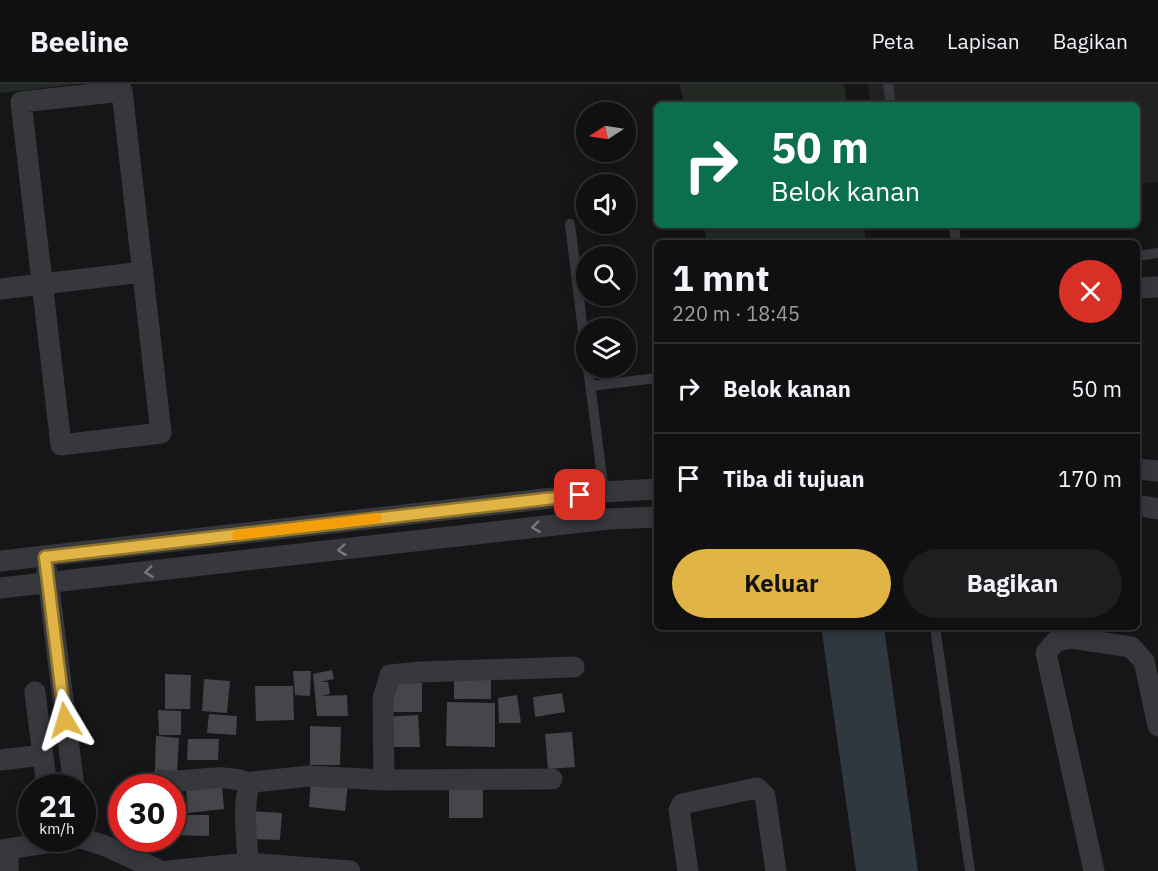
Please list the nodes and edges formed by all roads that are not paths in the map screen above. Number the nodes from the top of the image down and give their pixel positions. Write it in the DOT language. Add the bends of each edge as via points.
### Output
graph roads {
  1 [pos="888,84"];
  2 [pos="891,102"];
  3 [pos="570,224"];
  4 [pos="1158,253"];
  5 [pos="1140,256"];
  6 [pos="143,272"];
  7 [pos="42,284"];
  8 [pos="1158,287"];
  9 [pos="1140,288"];
  10 [pos="0,289"];
  11 [pos="581,318"];
  12 [pos="589,378"];
  13 [pos="654,378"];
  14 [pos="590,386"];
  15 [pos="1140,469"];
  16 [pos="1158,471"];
  17 [pos="654,489"];
  18 [pos="604,492"];
  19 [pos="1140,506"];
  20 [pos="1158,509"];
  21 [pos="654,517"];
  22 [pos="45,557"];
  23 [pos="0,561"];
  24 [pos="48,584"];
  25 [pos="0,588"];
  26 [pos="935,630"];
  27 [pos="574,668"];
  28 [pos="34,692"];
  29 [pos="1158,726"];
  30 [pos="43,755"];
  31 [pos="0,760"];
  32 [pos="45,774"];
  33 [pos="72,774"];
  34 [pos="552,779"];
  35 [pos="384,780"];
  36 [pos="186,781"];
  37 [pos="251,784"];
  38 [pos="96,843"];
  39 [pos="4,850"];
  40 [pos="119,862"];
  41 [pos="248,863"];
  42 [pos="291,868"];
  43 [pos="8,871"];
  44 [pos="161,871"];
  45 [pos="168,871"];
  46 [pos="350,871"];
  47 [pos="688,871"];
  48 [pos="776,871"];
  49 [pos="970,871"];
  50 [pos="1094,871"];
  1 -- 2 [label="lane"];
  3 -- 11 [label="lane"];
  4 -- 5 [label="lane"];
  6 -- 7 [label="street"];
  6 -- 7 [label="street" via="161,433 61,445"];
  6 -- 7 [label="street" via="122,90 21,102"];
  7 -- 10 [label="street"];
  8 -- 9 [label="street"];
  12 -- 14 [label="lane"];
  13 -- 14 [label="lane"];
  14 -- 18 [label="lane"];
  15 -- 16 [label="street"];
  17 -- 18 [label="street"];
  18 -- 22 [label="street"];
  19 -- 20 [label="street"];
  21 -- 24 [label="street, one-way" via="608,519"];
  22 -- 23 [label="street"];
  22 -- 24 [label="street"];
  24 -- 25 [label="street"];
  24 -- 33 [label="street"];
  26 -- 49 [label="lane"];
  27 -- 35 [label="street" via="390,675 383,699"];
  28 -- 30 [label="street"];
  29 -- 50 [label="street" via="1144,661 1131,647 1071,638 1056,641 1046,653"];
  30 -- 31 [label="street"];
  30 -- 32 [label="street"];
  34 -- 35 [label="street"];
  35 -- 37 [label="street" via="310,776 258,779"];
  36 -- 37 [label="street" via="230,777"];
  37 -- 41 [label="street" via="246,797"];
  38 -- 40 [label="street"];
  39 -- 43 [label="street"];
  40 -- 44 [label="street"];
  41 -- 42 [label="street"];
  41 -- 45 [label="street"];
  42 -- 46 [label="street"];
  47 -- 48 [label="street" via="679,810 682,804 757,788 765,796"];
}
